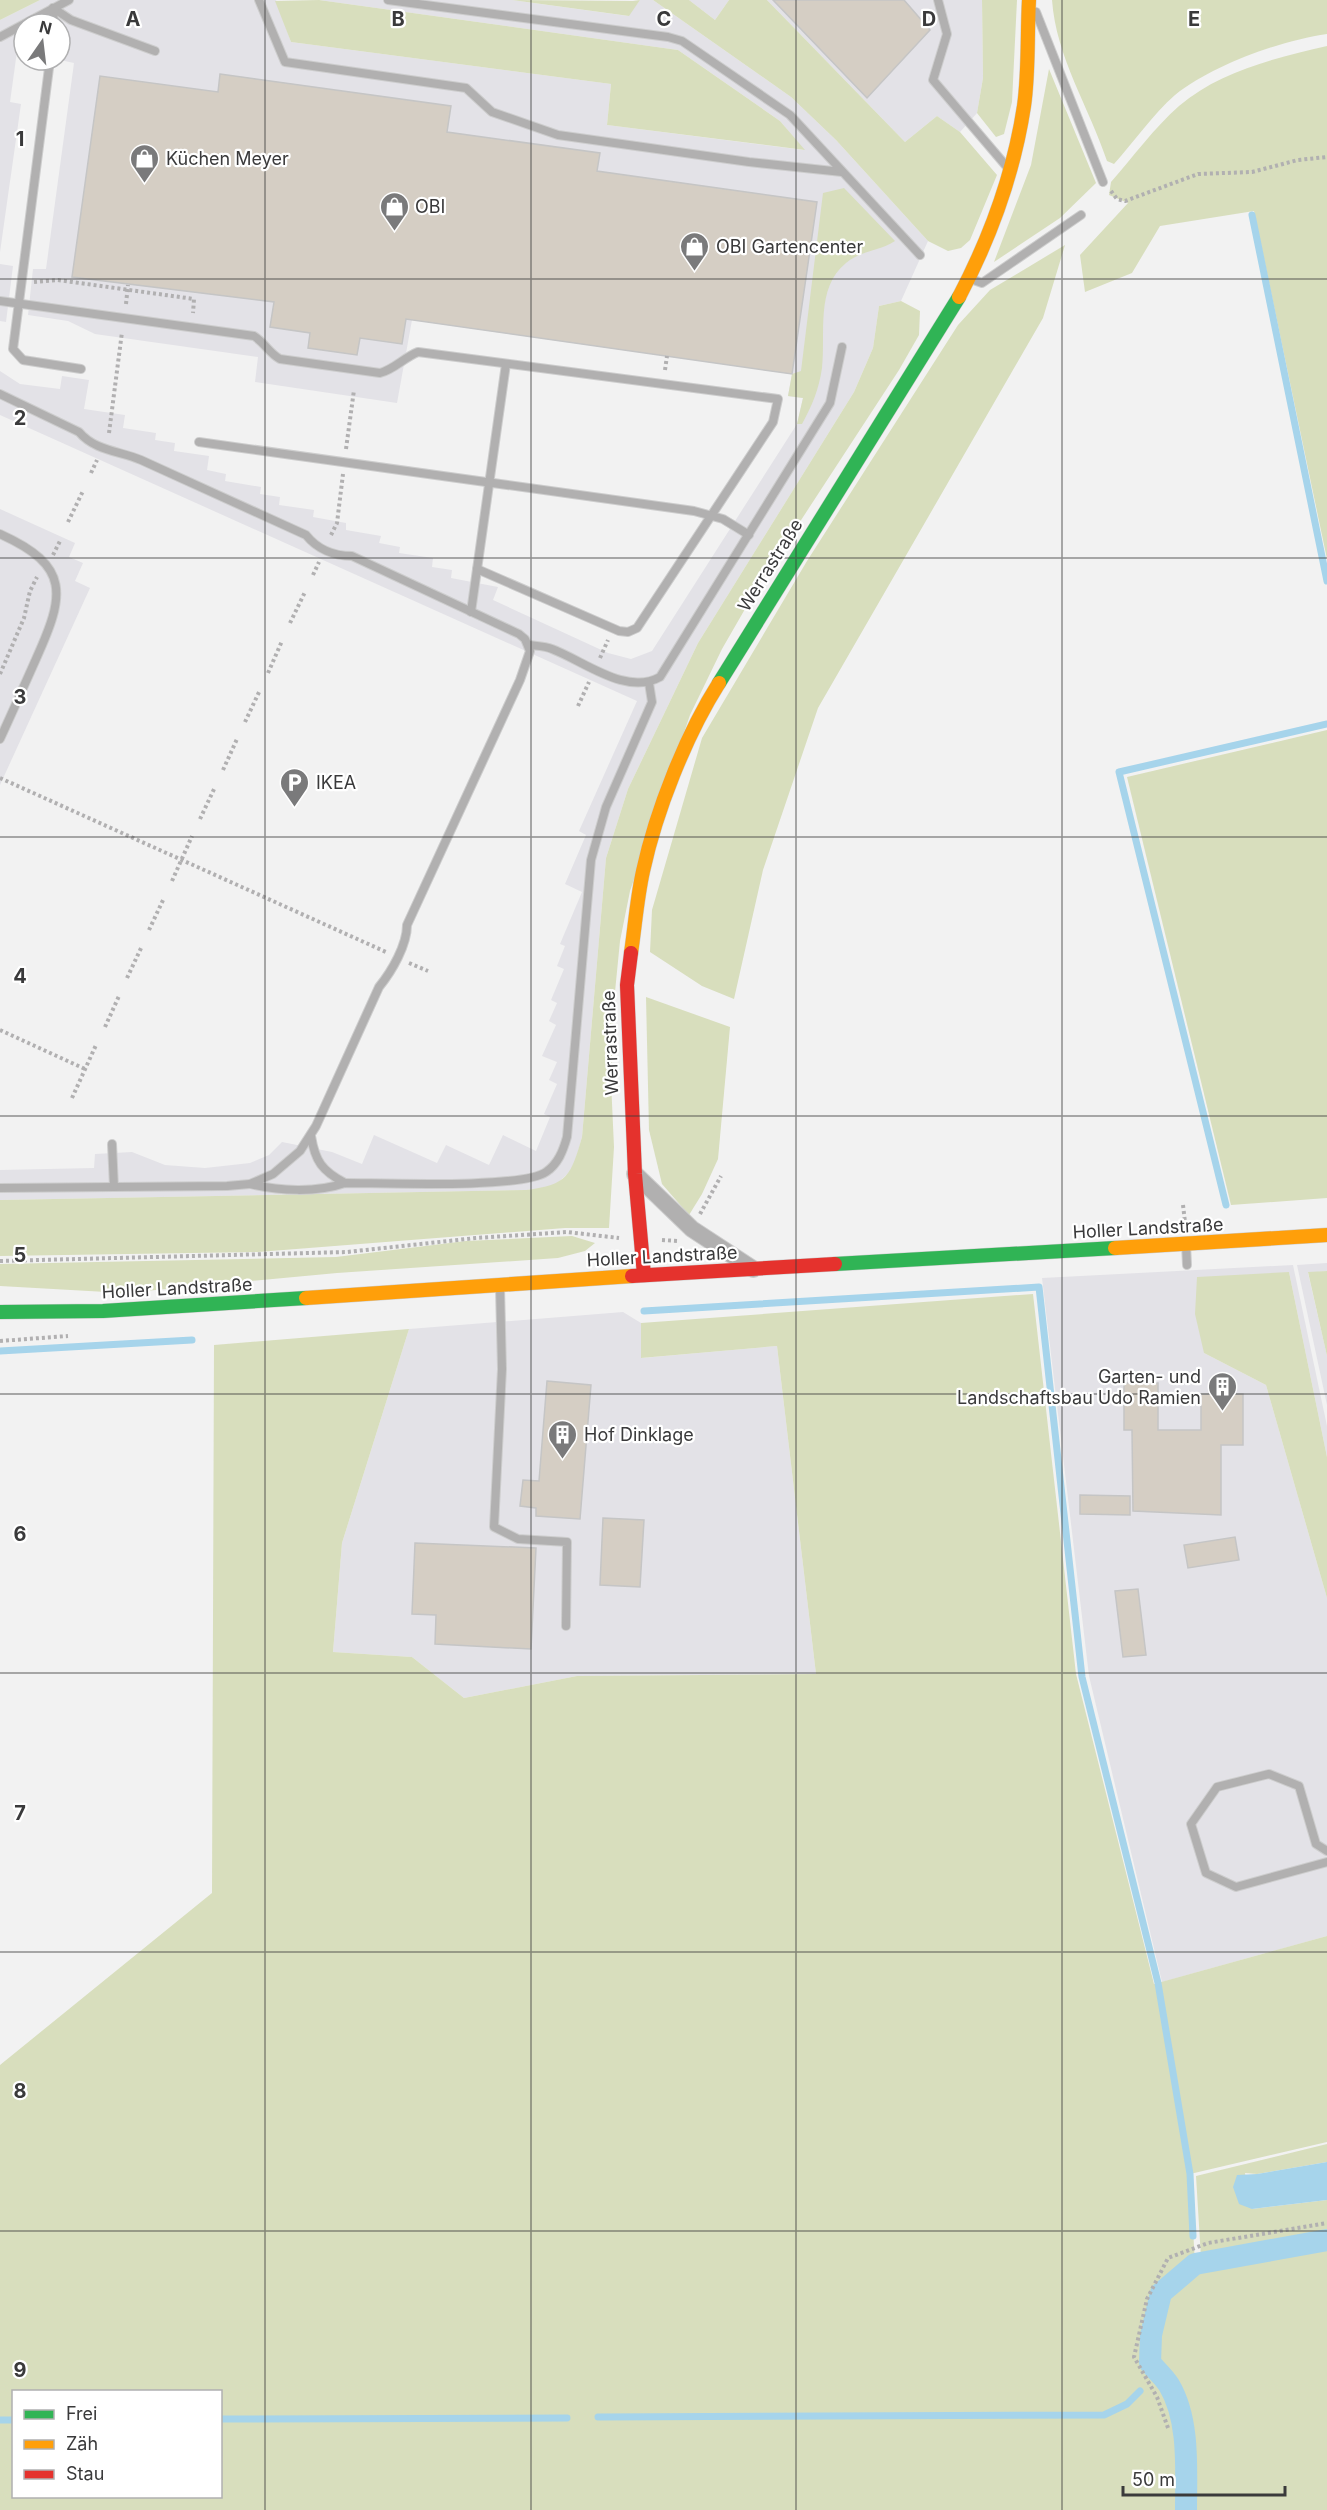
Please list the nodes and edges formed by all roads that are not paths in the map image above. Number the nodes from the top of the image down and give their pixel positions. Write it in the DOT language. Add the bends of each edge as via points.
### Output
graph roads {
  1 [pos="69,0"];
  2 [pos="259,0"];
  3 [pos="388,0"];
  4 [pos="938,0"];
  5 [pos="1030,0"];
  6 [pos="53,8"];
  7 [pos="53,12"];
  8 [pos="0,37"];
  9 [pos="155,51"];
  10 [pos="48,72"];
  11 [pos="842,172"];
  12 [pos="1011,172"];
  13 [pos="1103,182"];
  14 [pos="1081,215"];
  15 [pos="920,255"];
  16 [pos="969,278"];
  17 [pos="0,302"];
  18 [pos="18,304"];
  19 [pos="842,347"];
  20 [pos="506,364"];
  21 [pos="81,369"];
  22 [pos="0,394"];
  23 [pos="199,442"];
  24 [pos="489,483"];
  25 [pos="711,516"];
  26 [pos="0,534"];
  27 [pos="748,535"];
  28 [pos="477,569"];
  29 [pos="471,612"];
  30 [pos="529,645"];
  31 [pos="650,683"];
  32 [pos="0,739"];
  33 [pos="311,1136"];
  34 [pos="112,1144"];
  35 [pos="636,1174"];
  36 [pos="345,1183"];
  37 [pos="250,1184"];
  38 [pos="114,1186"];
  39 [pos="0,1188"];
  40 [pos="1327,1235"];
  41 [pos="1186,1244"];
  42 [pos="1187,1264"];
  43 [pos="753,1269"];
  44 [pos="644,1275"];
  45 [pos="500,1284"];
  46 [pos="0,1312"];
  47 [pos="566,1626"];
  48 [pos="1327,1851"];
  49 [pos="1327,1862"];
  1 -- 6 [label="lane"];
  2 -- 11 [label="lane" via="285,62 466,88 492,112 558,135"];
  3 -- 11 [label="lane" via="682,41 790,115"];
  4 -- 12 [label="lane" via="946,34 933,80"];
  5 -- 12 [label="street, Werrastraße" via="1024,104"];
  5 -- 13 [label="lane"];
  6 -- 7 [label="lane"];
  6 -- 8 [label="lane"];
  6 -- 9 [label="lane" via="71,20"];
  10 -- 18 [label="lane"];
  11 -- 15 [label="lane"];
  12 -- 16 [label="street, Werrastraße" via="983,251"];
  14 -- 16 [label="lane" via="982,283"];
  16 -- 35 [label="street, Werrastraße" via="948,318 698,718 668,790 643,870 627,985"];
  17 -- 18 [label="lane"];
  18 -- 20 [label="lane" via="254,336 280,359 380,373 392,370 418,352"];
  18 -- 21 [label="lane" via="13,341 17,355 30,362"];
  19 -- 27 [label="lane" via="830,403"];
  20 -- 24 [label="lane"];
  20 -- 25 [label="lane" via="778,399 773,422"];
  22 -- 29 [label="lane" via="102,447 142,461 306,535 324,549 352,556"];
  23 -- 24 [label="lane"];
  24 -- 25 [label="lane"];
  24 -- 28 [label="lane"];
  25 -- 27 [label="lane"];
  25 -- 28 [label="lane" via="637,628 628,632 613,629"];
  26 -- 32 [label="lane" via="22,544 46,564 54,578 57,598 52,624"];
  27 -- 31 [label="lane" via="660,677"];
  28 -- 29 [label="lane"];
  29 -- 30 [label="lane" via="519,634"];
  30 -- 31 [label="lane" via="549,647 624,681"];
  30 -- 33 [label="lane" via="527,664 407,925 397,957 379,987"];
  31 -- 36 [label="lane" via="652,702 606,807 591,860 569,1116 562,1152 545,1173 517,1181"];
  33 -- 36 [label="lane" via="321,1168"];
  33 -- 37 [label="lane" via="289,1163"];
  34 -- 38 [label="lane"];
  35 -- 43 [label="street" via="692,1229"];
  35 -- 44 [label="street, Werrastraße"];
  36 -- 37 [label="lane" via="331,1188 271,1189"];
  37 -- 38 [label="lane"];
  38 -- 39 [label="lane"];
  40 -- 41 [label="street, Holler Landstraße"];
  41 -- 42 [label="lane"];
  41 -- 43 [label="street, Holler Landstraße"];
  43 -- 44 [label="street, Holler Landstraße"];
  44 -- 45 [label="street, Holler Landstraße"];
  45 -- 46 [label="street, Holler Landstraße" via="103,1311"];
  45 -- 47 [label="lane" via="502,1369 495,1527 518,1539 567,1542"];
  48 -- 49 [label="lane" via="1316,1844 1299,1786 1269,1774 1217,1787 1191,1824 1206,1873 1236,1887"];
}
